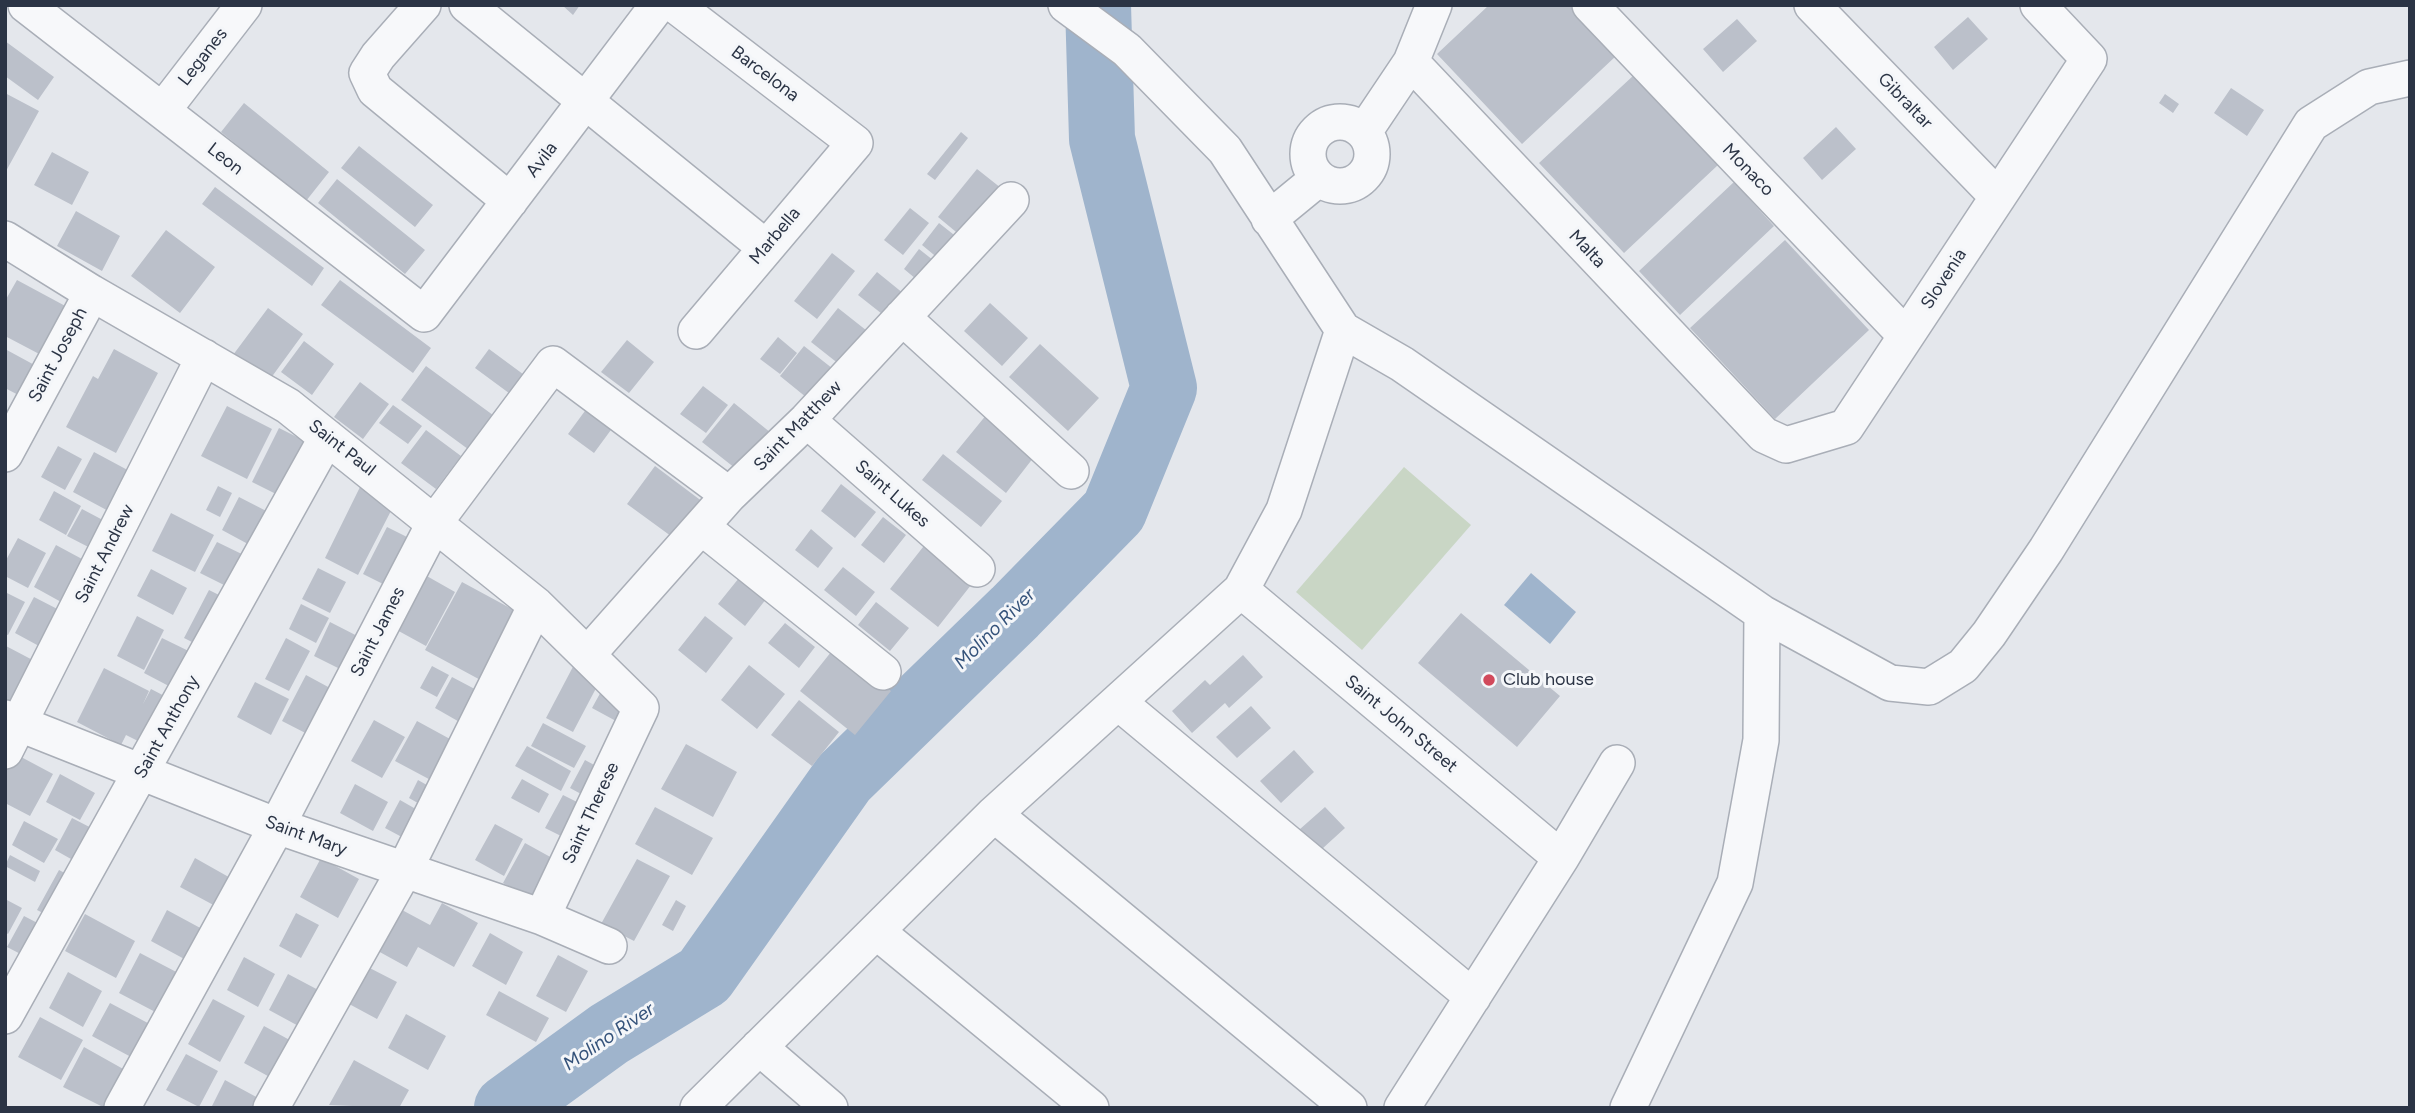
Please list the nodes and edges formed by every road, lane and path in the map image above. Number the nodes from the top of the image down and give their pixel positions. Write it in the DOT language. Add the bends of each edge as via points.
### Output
graph roads {
  1 [pos="26,5"];
  2 [pos="244,5"];
  3 [pos="423,5"];
  4 [pos="467,5"];
  5 [pos="658,5"];
  6 [pos="675,5"];
  7 [pos="1066,5"];
  8 [pos="1434,5"];
  9 [pos="1590,5"];
  10 [pos="1811,5"];
  11 [pos="2038,5"];
  12 [pos="64,16"];
  13 [pos="1411,62"];
  14 [pos="2410,78"];
  15 [pos="585,103"];
  16 [pos="163,110"];
  17 [pos="1363,132"];
  18 [pos="855,143"];
  19 [pos="1319,178"];
  20 [pos="1998,197"];
  21 [pos="1011,200"];
  22 [pos="510,201"];
  23 [pos="1269,219"];
  24 [pos="5,239"];
  25 [pos="765,247"];
  26 [pos="92,292"];
  27 [pos="424,314"];
  28 [pos="902,317"];
  29 [pos="1343,330"];
  30 [pos="696,331"];
  31 [pos="1906,336"];
  32 [pos="204,356"];
  33 [pos="807,420"];
  34 [pos="1764,435"];
  35 [pos="327,437"];
  36 [pos="5,454"];
  37 [pos="1071,471"];
  38 [pos="729,495"];
  39 [pos="435,522"];
  40 [pos="703,528"];
  41 [pos="977,569"];
  42 [pos="1241,590"];
  43 [pos="536,605"];
  44 [pos="1762,613"];
  45 [pos="588,654"];
  46 [pos="883,672"];
  47 [pos="1118,702"];
  48 [pos="641,708"];
  49 [pos="10,731"];
  50 [pos="1617,763"];
  51 [pos="142,773"];
  52 [pos="994,814"];
  53 [pos="277,826"];
  54 [pos="1561,858"];
  55 [pos="404,872"];
  56 [pos="542,917"];
  57 [pos="876,931"];
  58 [pos="608,946"];
  59 [pos="1472,997"];
  60 [pos="5,1016"];
  61 [pos="759,1047"];
  62 [pos="122,1108"];
  63 [pos="271,1108"];
  64 [pos="698,1108"];
  65 [pos="831,1108"];
  66 [pos="1091,1108"];
  67 [pos="1349,1108"];
  68 [pos="1402,1108"];
  69 [pos="1628,1108"];
  1 -- 12 [label="street, Leon"];
  2 -- 16 [label="street, Leganes"];
  3 -- 22 [label="street" via="367,73 375,90"];
  4 -- 15 [label="street"];
  5 -- 15 [label="street, Avila"];
  6 -- 18 [label="street, Barcelona"];
  7 -- 23 [label="street" via="1127,50 1225,150"];
  8 -- 13 [label="street"];
  9 -- 31 [label="street, Monaco"];
  10 -- 20 [label="street, Gibraltar"];
  11 -- 20 [label="street, Slovenia" via="2089,59"];
  12 -- 16 [label="street, Leon"];
  13 -- 17 [label="street"];
  13 -- 34 [label="street, Malta"];
  14 -- 44 [label="street" via="2369,87 2311,124 2046,550 1963,666 1928,687 1890,683"];
  15 -- 22 [label="street, Avila"];
  15 -- 25 [label="street"];
  16 -- 27 [label="street, Leon"];
  17 -- 19 [label="street" via="1372,152 1366,173 1358,181 1338,187"];
  17 -- 19 [label="street" via="1344,122 1333,122 1316,132 1310,141 1309,161"];
  18 -- 25 [label="street, Marbella"];
  19 -- 23 [label="street"];
  20 -- 31 [label="street, Slovenia"];
  21 -- 28 [label="street, Saint Matthew"];
  22 -- 27 [label="street, Avila"];
  23 -- 29 [label="street"];
  24 -- 26 [label="street, Saint Paul"];
  25 -- 30 [label="street, Marbella"];
  26 -- 32 [label="street, Saint Paul"];
  26 -- 36 [label="street, Saint Joseph"];
  28 -- 33 [label="street, Saint Matthew"];
  28 -- 37 [label="street"];
  29 -- 42 [label="street" via="1284,510"];
  29 -- 44 [label="street" via="1402,364"];
  31 -- 34 [label="street, Slovenia" via="1846,427 1786,445"];
  32 -- 35 [label="street, Saint Paul" via="288,405"];
  32 -- 49 [label="street, Saint Andrew"];
  33 -- 38 [label="street, Saint Matthew"];
  33 -- 41 [label="street, Saint Lukes"];
  35 -- 39 [label="street, Saint Paul"];
  35 -- 51 [label="street, Saint Anthony"];
  38 -- 39 [label="street, Saint James" via="553,364"];
  38 -- 40 [label="street, Saint Matthew"];
  39 -- 43 [label="street, Saint Paul"];
  39 -- 53 [label="street, Saint James"];
  40 -- 45 [label="street, Saint Matthew"];
  40 -- 46 [label="street"];
  42 -- 47 [label="street"];
  42 -- 54 [label="street, Saint John Street"];
  43 -- 45 [label="street, Saint Paul"];
  43 -- 55 [label="street"];
  44 -- 69 [label="street" via="1762,740 1735,883"];
  45 -- 48 [label="street, Saint Paul"];
  47 -- 52 [label="street"];
  47 -- 59 [label="street"];
  48 -- 56 [label="street, Saint Therese"];
  49 -- 51 [label="street, Saint Mary"];
  50 -- 54 [label="street"];
  51 -- 53 [label="street, Saint Mary"];
  51 -- 60 [label="street, Saint Anthony"];
  52 -- 57 [label="street"];
  52 -- 67 [label="street"];
  53 -- 55 [label="street, Saint Mary"];
  53 -- 62 [label="street, Saint James"];
  54 -- 59 [label="street"];
  55 -- 56 [label="street, Saint Mary"];
  55 -- 63 [label="street"];
  56 -- 58 [label="street, Saint Mary"];
  57 -- 61 [label="street"];
  57 -- 66 [label="street"];
  59 -- 68 [label="street"];
  61 -- 64 [label="street"];
  61 -- 65 [label="street"];
}
